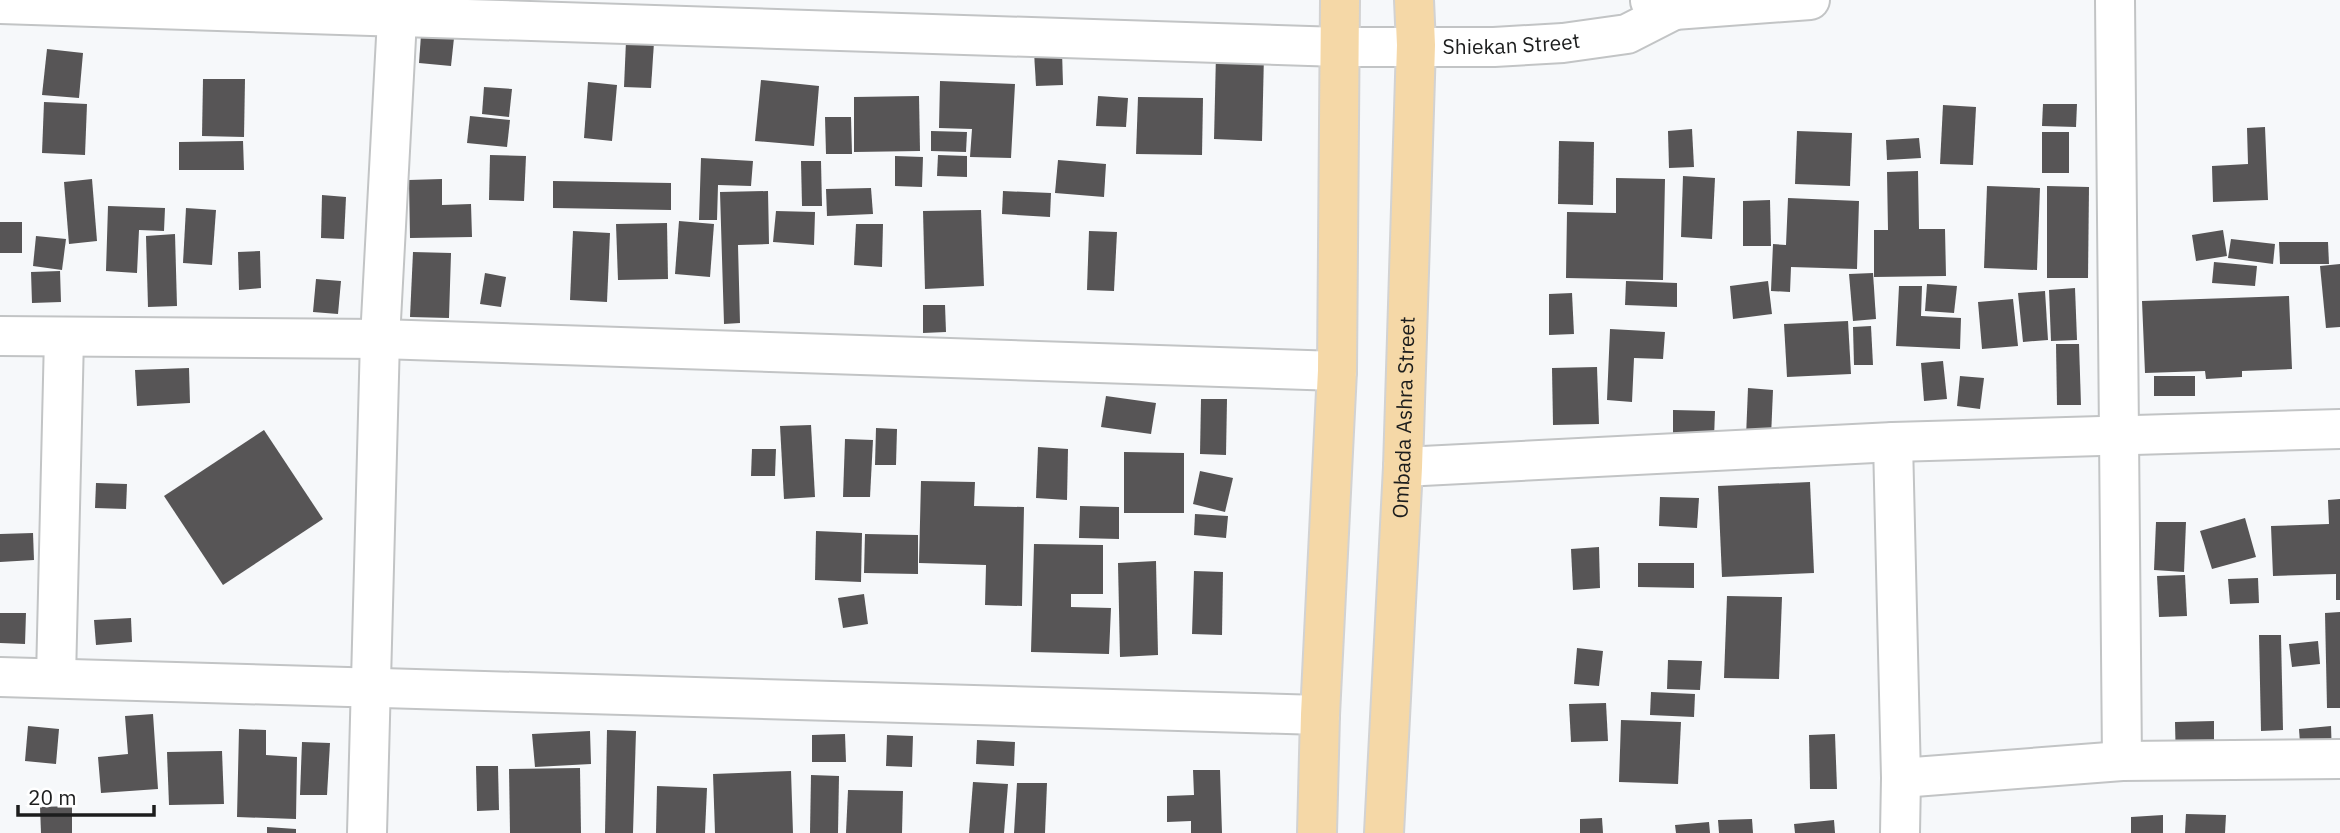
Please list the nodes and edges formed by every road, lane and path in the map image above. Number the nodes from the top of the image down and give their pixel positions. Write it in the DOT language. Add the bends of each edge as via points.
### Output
graph roads {
  1 [pos="1340,0"];
  2 [pos="1414,0"];
  3 [pos="1810,0"];
  4 [pos="2115,0"];
  5 [pos="0,4"];
  6 [pos="1660,5"];
  7 [pos="398,8"];
  8 [pos="1416,45"];
  9 [pos="1340,47"];
  10 [pos="0,336"];
  11 [pos="64,337"];
  12 [pos="380,339"];
  13 [pos="1337,371"];
  14 [pos="2340,429"];
  15 [pos="2119,434"];
  16 [pos="1893,442"];
  17 [pos="1403,467"];
  18 [pos="0,677"];
  19 [pos="55,678"];
  20 [pos="371,686"];
  21 [pos="1320,715"];
  22 [pos="2340,759"];
  23 [pos="2122,761"];
  24 [pos="1901,778"];
  25 [pos="367,833"];
  26 [pos="1317,833"];
  27 [pos="1384,833"];
  28 [pos="1900,833"];
  1 -- 9 [label="main road"];
  2 -- 8 [label="main road, Ombada Ashra Street"];
  3 -- 6 [label="street, Shiekan Street"];
  4 -- 15 [label="street"];
  5 -- 7 [label="street, Shiekan Street"];
  6 -- 8 [label="street, Shiekan Street" via="1627,34 1494,47"];
  7 -- 9 [label="street, Shiekan Street"];
  7 -- 12 [label="street"];
  8 -- 9 [label="street, Shiekan Street"];
  8 -- 17 [label="main road, Ombada Ashra Street"];
  9 -- 13 [label="main road"];
  10 -- 11 [label="street"];
  11 -- 12 [label="street"];
  11 -- 19 [label="street"];
  12 -- 13 [label="street"];
  12 -- 20 [label="street"];
  13 -- 21 [label="main road"];
  14 -- 15 [label="street"];
  15 -- 16 [label="street"];
  15 -- 23 [label="street"];
  16 -- 17 [label="street"];
  16 -- 24 [label="street"];
  17 -- 27 [label="main road, Ombada Ashra Street"];
  18 -- 19 [label="street"];
  19 -- 20 [label="street"];
  20 -- 21 [label="street"];
  20 -- 25 [label="street"];
  21 -- 26 [label="main road"];
  22 -- 23 [label="street"];
  23 -- 24 [label="street"];
  24 -- 28 [label="street"];
}
